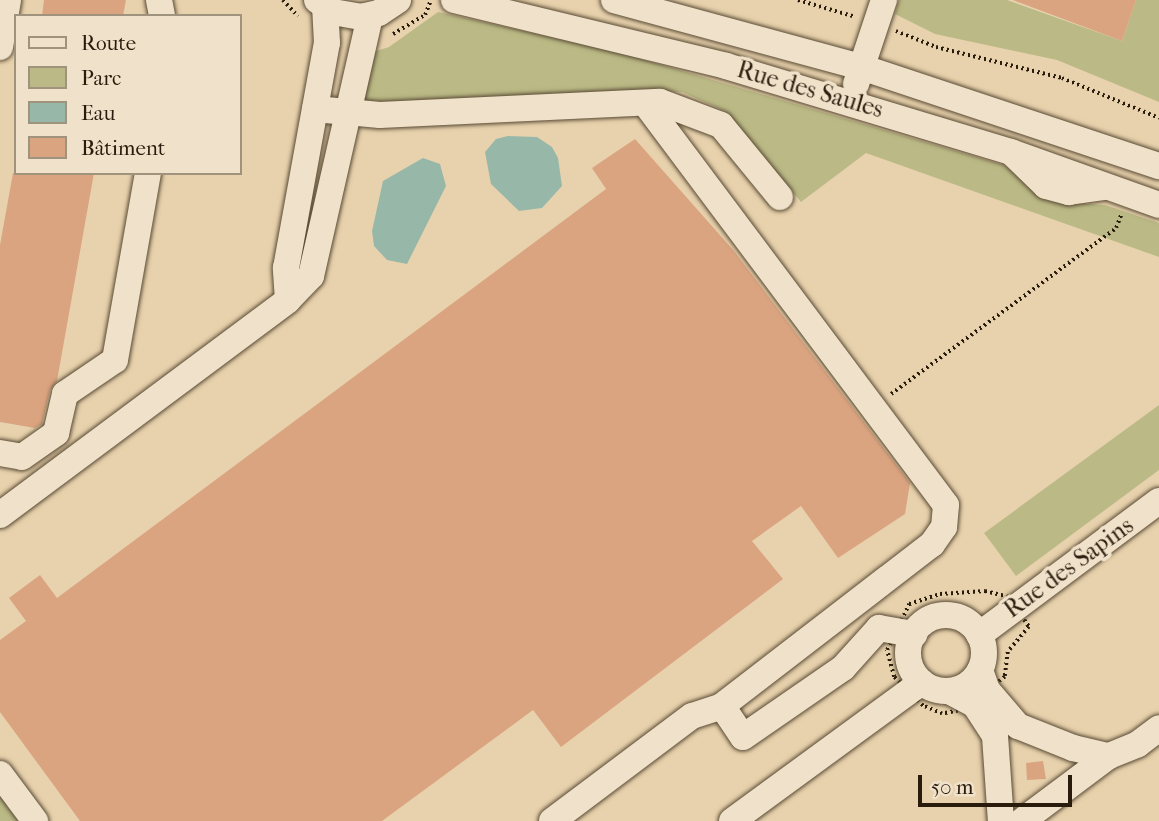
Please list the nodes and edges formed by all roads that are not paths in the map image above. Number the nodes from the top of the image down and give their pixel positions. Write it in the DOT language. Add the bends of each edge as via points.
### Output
graph roads {
  1 [pos="8,0"];
  2 [pos="454,0"];
  3 [pos="614,0"];
  4 [pos="399,1"];
  5 [pos="321,3"];
  6 [pos="880,11"];
  7 [pos="370,16"];
  8 [pos="1,35"];
  9 [pos="861,68"];
  10 [pos="849,102"];
  11 [pos="645,103"];
  12 [pos="314,109"];
  13 [pos="345,115"];
  14 [pos="1159,166"];
  15 [pos="148,175"];
  16 [pos="780,197"];
  17 [pos="1159,205"];
  18 [pos="288,300"];
  19 [pos="0,453"];
  20 [pos="1159,501"];
  21 [pos="0,515"];
  22 [pos="905,633"];
  23 [pos="979,635"];
  24 [pos="916,687"];
  25 [pos="972,688"];
  26 [pos="722,706"];
  27 [pos="1159,728"];
  28 [pos="995,736"];
  29 [pos="1109,756"];
  30 [pos="0,774"];
  31 [pos="35,821"];
  32 [pos="552,821"];
  33 [pos="732,821"];
  34 [pos="1001,821"];
  35 [pos="1012,821"];
  36 [pos="1022,821"];
  1 -- 8 [label="street"];
  2 -- 10 [label="street, Rue des Saules" via="726,66"];
  3 -- 9 [label="street, Rue des Saules"];
  4 -- 7 [label="street"];
  5 -- 7 [label="street" via="351,17"];
  5 -- 12 [label="street" via="327,43"];
  6 -- 9 [label="street"];
  7 -- 13 [label="street"];
  9 -- 10 [label="street"];
  9 -- 14 [label="street, Rue des Saules"];
  10 -- 17 [label="street, Rue des Saules" via="1011,152"];
  11 -- 13 [label="street"];
  11 -- 16 [label="street" via="660,102 721,125"];
  11 -- 26 [label="street" via="946,505 944,527 932,544"];
  12 -- 13 [label="street"];
  12 -- 18 [label="street" via="286,268"];
  13 -- 18 [label="street" via="311,276"];
  15 -- 19 [label="street" via="116,360 65,394 56,433 22,457"];
  18 -- 21 [label="street"];
  20 -- 23 [label="street, Rue des Sapins"];
  22 -- 23 [label="street" via="947,616 965,621"];
  22 -- 24 [label="street"];
  22 -- 26 [label="street" via="879,628 843,668 743,737"];
  23 -- 25 [label="street" via="984,652"];
  24 -- 25 [label="street"];
  24 -- 33 [label="street"];
  25 -- 28 [label="street"];
  25 -- 29 [label="street" via="1018,726 1073,748"];
  26 -- 32 [label="street" via="692,716"];
  27 -- 29 [label="street" via="1138,744"];
  28 -- 34 [label="street"];
  28 -- 35 [label="street" via="1012,753 1018,805"];
  29 -- 36 [label="street"];
  30 -- 31 [label="street"];
}
